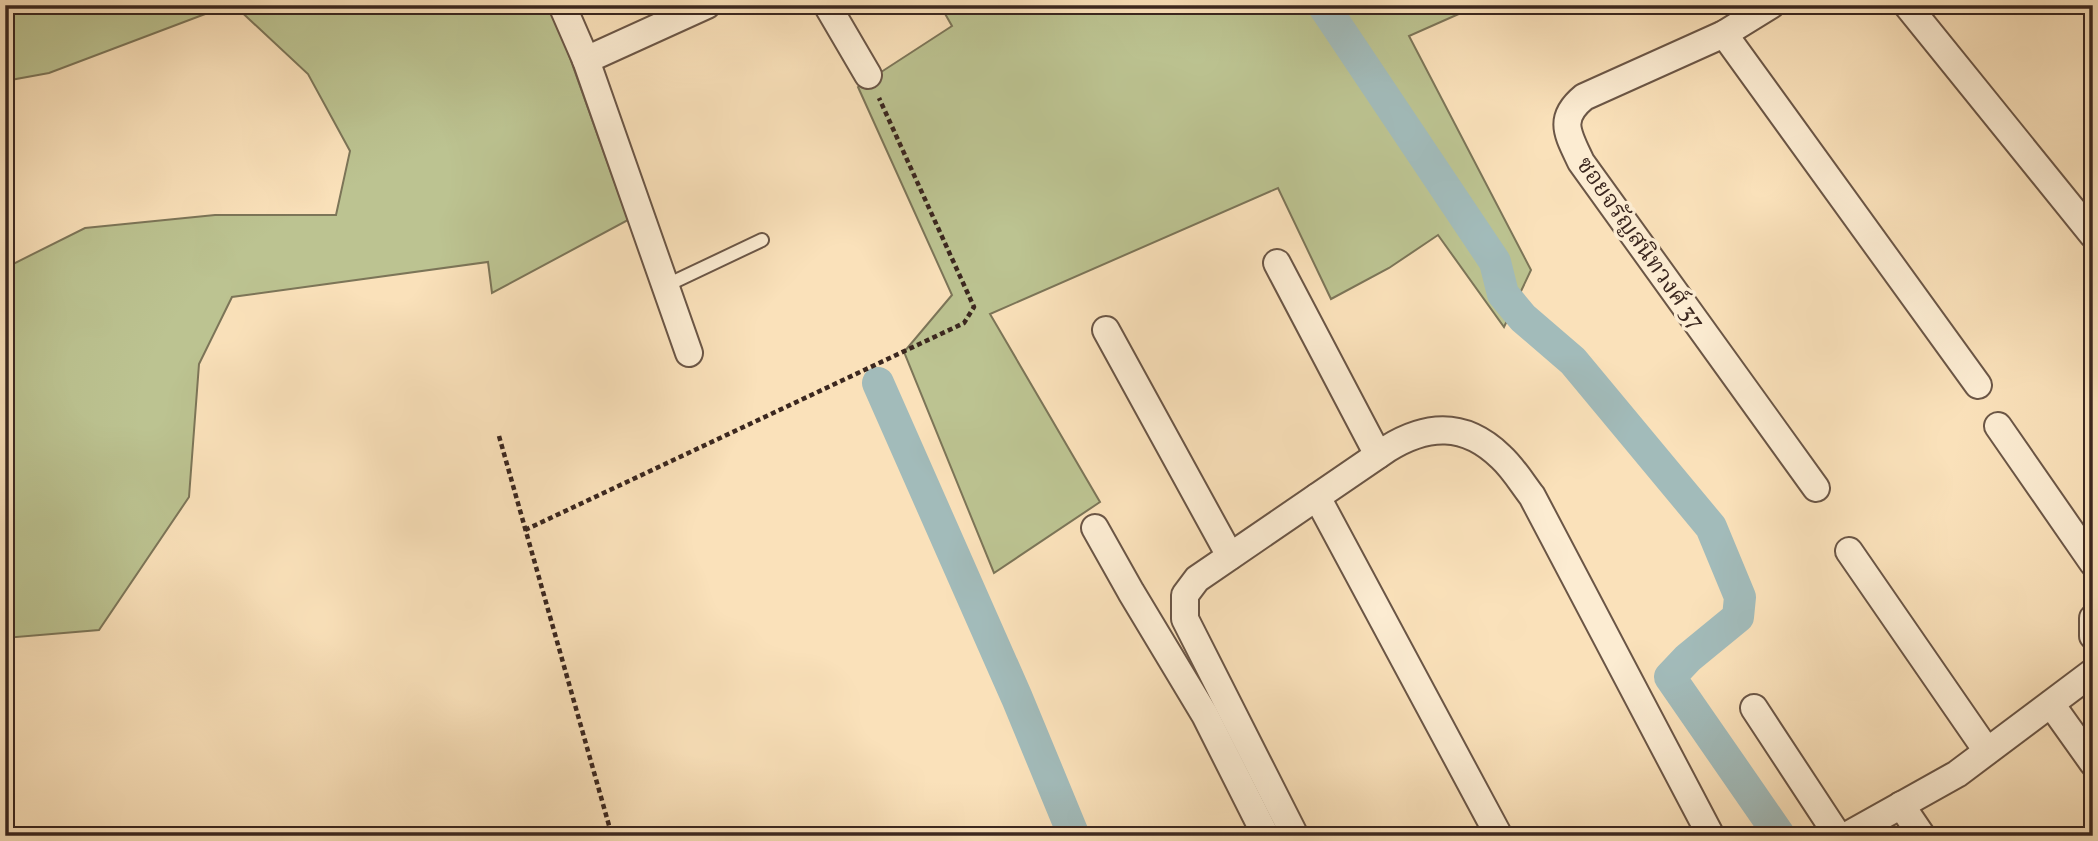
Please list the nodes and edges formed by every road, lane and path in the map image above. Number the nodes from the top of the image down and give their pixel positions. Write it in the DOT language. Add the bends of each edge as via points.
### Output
graph roads {
  1 [pos="562,5"];
  2 [pos="707,5"];
  3 [pos="827,5"];
  4 [pos="1771,5"];
  5 [pos="1907,5"];
  6 [pos="1724,34"];
  7 [pos="586,60"];
  8 [pos="868,75"];
  9 [pos="2093,235"];
  10 [pos="762,240"];
  11 [pos="1277,263"];
  12 [pos="665,286"];
  13 [pos="1106,330"];
  14 [pos="689,353"];
  15 [pos="1978,385"];
  16 [pos="1998,426"];
  17 [pos="499,436"];
  18 [pos="1378,455"];
  19 [pos="1816,488"];
  20 [pos="1317,497"];
  21 [pos="1095,528"];
  22 [pos="526,530"];
  23 [pos="1849,551"];
  24 [pos="1230,556"];
  25 [pos="2093,563"];
  26 [pos="2093,618"];
  27 [pos="2093,636"];
  28 [pos="2093,672"];
  29 [pos="2051,704"];
  30 [pos="1754,708"];
  31 [pos="1987,751"];
  32 [pos="2093,763"];
  33 [pos="1901,805"];
  34 [pos="612,836"];
  35 [pos="1266,836"];
  36 [pos="1294,836"];
  37 [pos="1499,836"];
  38 [pos="1711,836"];
  39 [pos="1838,836"];
  40 [pos="1846,836"];
  41 [pos="1922,836"];
  1 -- 7 [label="street"];
  2 -- 7 [label="street"];
  3 -- 8 [label="street"];
  4 -- 6 [label="street, ซอยจรัญสนิทวงศ์ 37"];
  5 -- 9 [label="street"];
  6 -- 15 [label="street"];
  6 -- 19 [label="street, ซอยจรัญสนิทวงศ์ 37" via="1584,97 1566,120 1581,162"];
  7 -- 12 [label="street"];
  8 -- 22 [label="path" via="974,307 964,323"];
  10 -- 12 [label="lane"];
  11 -- 18 [label="street"];
  12 -- 14 [label="street"];
  13 -- 24 [label="street"];
  16 -- 25 [label="street"];
  17 -- 22 [label="path"];
  18 -- 20 [label="street"];
  18 -- 38 [label="street" via="1407,437 1438,429 1467,433 1501,457 1532,496"];
  20 -- 24 [label="street"];
  20 -- 37 [label="street"];
  21 -- 35 [label="street" via="1205,715"];
  22 -- 34 [label="path"];
  23 -- 31 [label="street"];
  24 -- 36 [label="street" via="1197,579 1185,595 1185,619"];
  26 -- 27 [label="street"];
  28 -- 29 [label="street"];
  29 -- 31 [label="street"];
  29 -- 32 [label="street"];
  30 -- 39 [label="street"];
  31 -- 33 [label="street" via="1957,774"];
  33 -- 40 [label="street"];
  33 -- 41 [label="street"];
}
